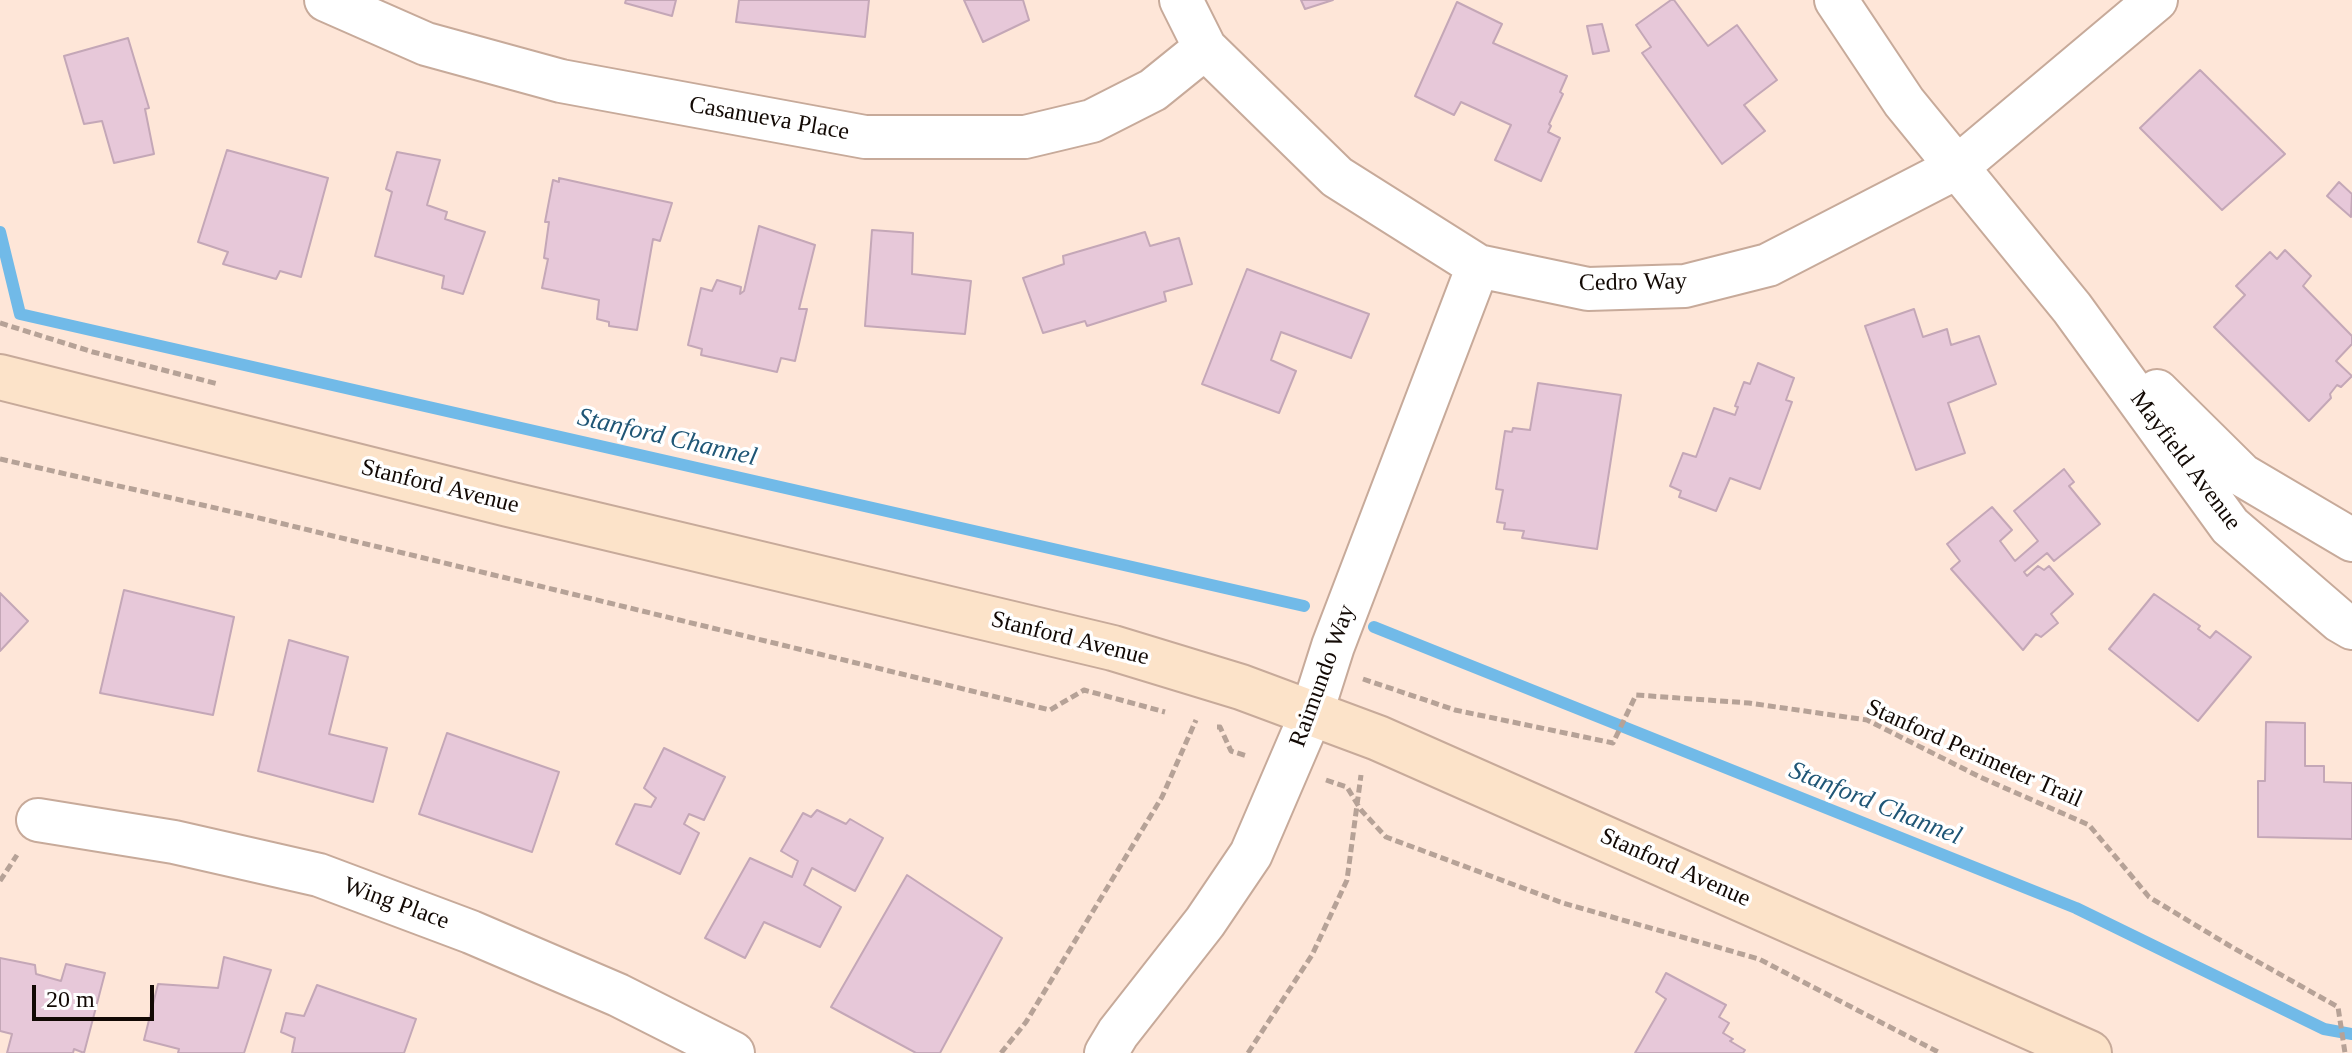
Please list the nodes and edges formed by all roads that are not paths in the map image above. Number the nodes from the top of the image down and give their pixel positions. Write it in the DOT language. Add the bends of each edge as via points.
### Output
graph roads {
  1 [pos="326,0"];
  2 [pos="1181,0"];
  3 [pos="1836,0"];
  4 [pos="2156,0"];
  5 [pos="1205,48"];
  6 [pos="1956,168"];
  7 [pos="1478,266"];
  8 [pos="2072,308"];
  9 [pos="0,377"];
  10 [pos="2352,540"];
  11 [pos="2352,628"];
  12 [pos="1312,712"];
  13 [pos="38,820"];
  14 [pos="733,1053"];
  15 [pos="1106,1053"];
  16 [pos="2089,1053"];
  1 -- 5 [label="street, Casanueva Place" via="426,44 561,81 865,137 1025,137 1092,121 1153,90"];
  2 -- 5 [label="street, Cedro Way"];
  3 -- 6 [label="street, Mayfield Avenue"];
  4 -- 6 [label="street, Cedro Way"];
  5 -- 7 [label="street, Cedro Way" via="1337,177"];
  6 -- 7 [label="street, Cedro Way" via="1768,265 1685,286 1588,289"];
  6 -- 8 [label="street, Mayfield Avenue"];
  7 -- 12 [label="street, Raimundo Way"];
  8 -- 10 [label="street, Mayfield Avenue" via="2242,475"];
  8 -- 11 [label="street, Mayfield Avenue" via="2230,526"];
  9 -- 12 [label="street, Stanford Avenue" via="1113,648"];
  12 -- 15 [label="street, Raimundo Way" via="1251,854"];
  12 -- 16 [label="street, Stanford Avenue"];
  13 -- 14 [label="street, Wing Place" via="174,842 319,875 618,995"];
}
